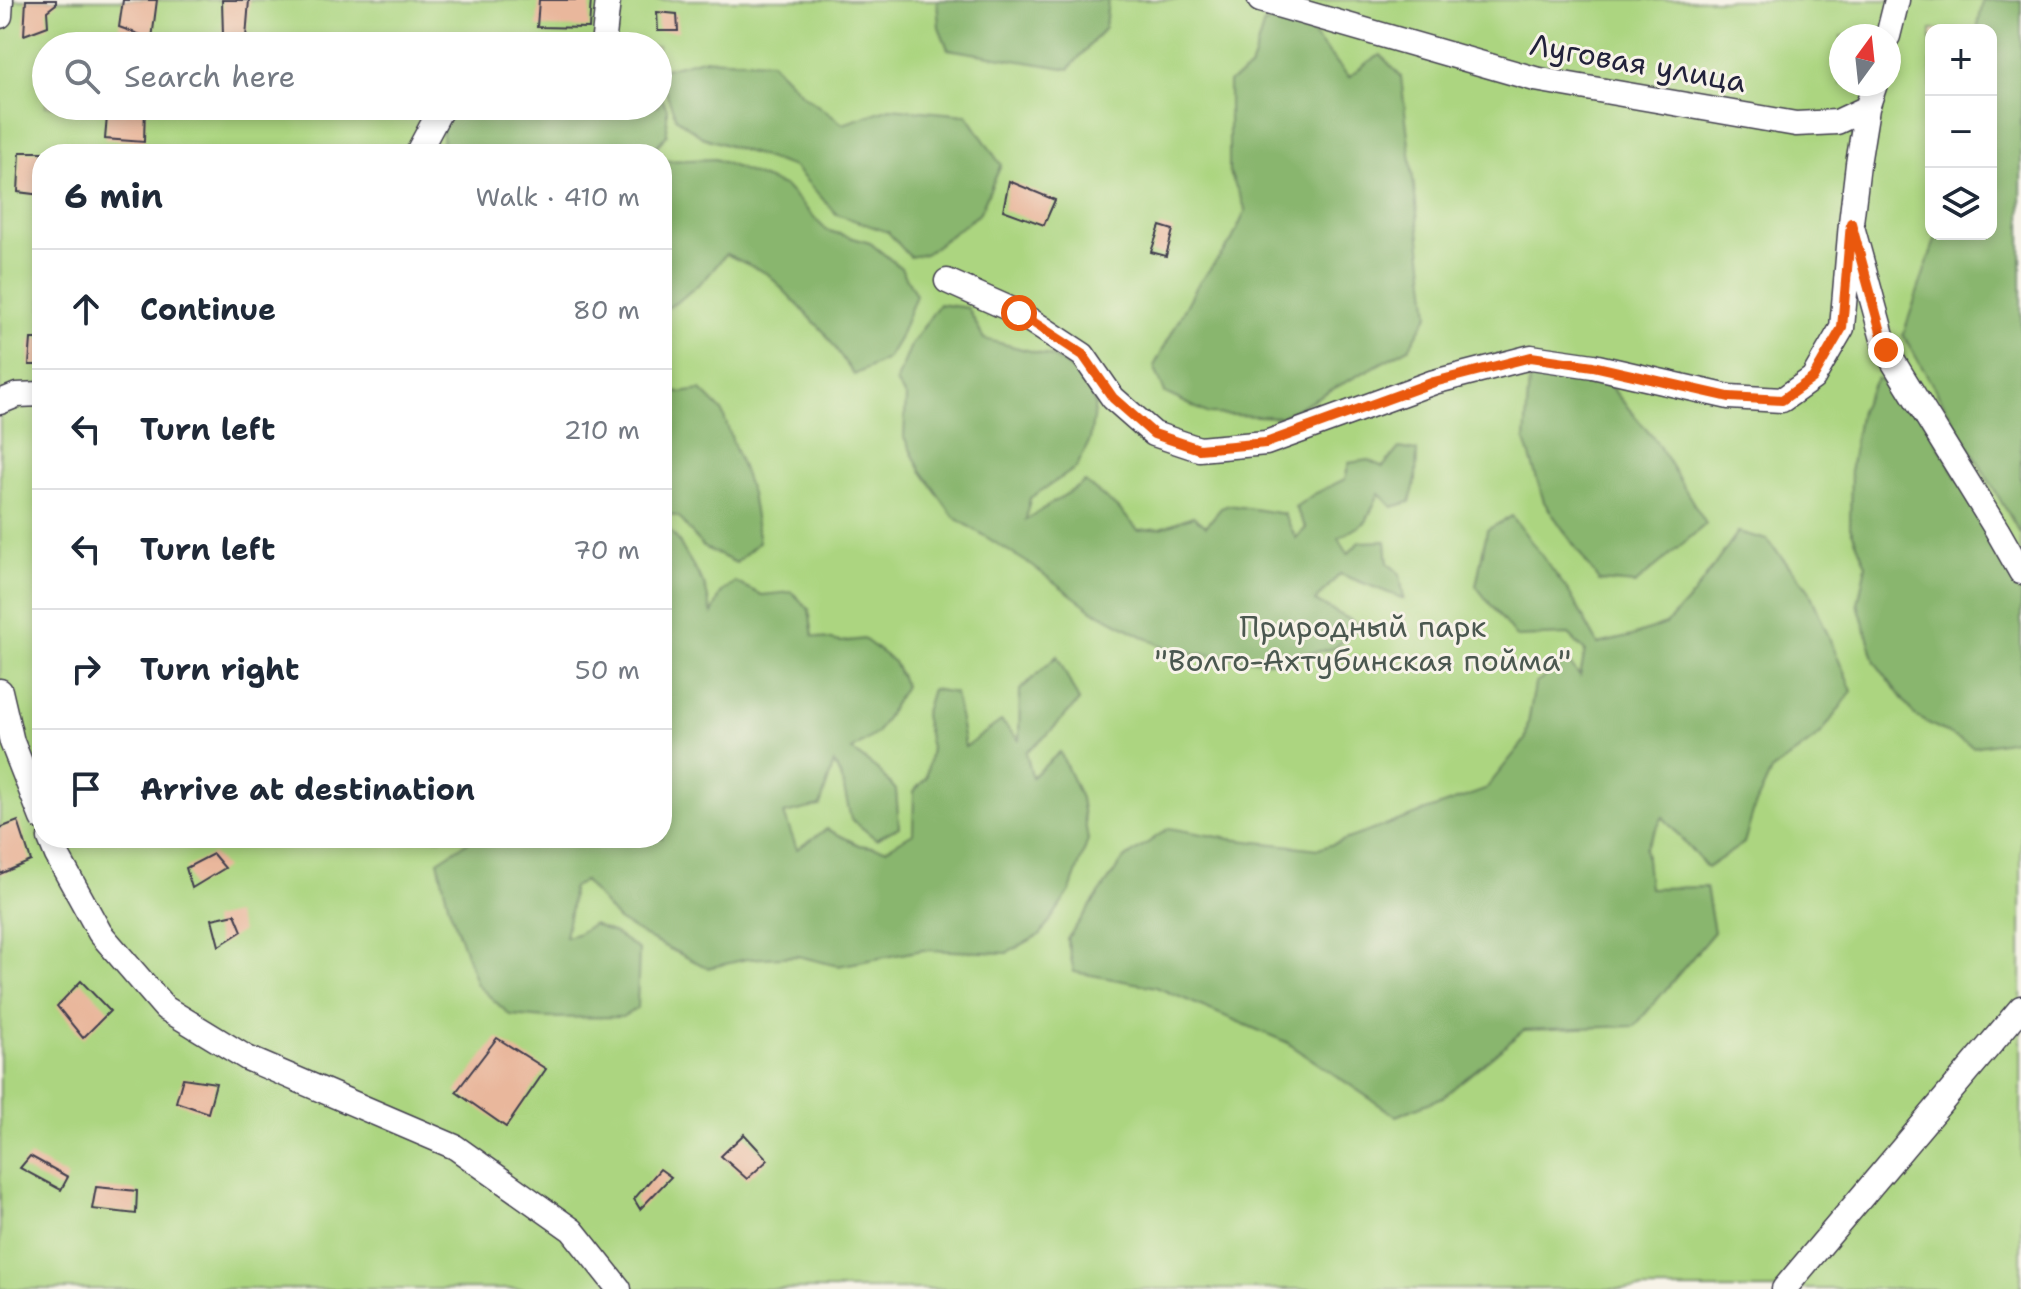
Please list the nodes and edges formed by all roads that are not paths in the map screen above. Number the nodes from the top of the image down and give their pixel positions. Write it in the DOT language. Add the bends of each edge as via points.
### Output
graph roads {
  1 [pos="1,0"];
  2 [pos="608,0"];
  3 [pos="1260,0"];
  4 [pos="1897,0"];
  5 [pos="0,16"];
  6 [pos="1891,24"];
  7 [pos="605,32"];
  8 [pos="1871,96"];
  9 [pos="1867,108"];
  10 [pos="435,120"];
  11 [pos="422,144"];
  12 [pos="1851,223"];
  13 [pos="947,281"];
  14 [pos="32,394"];
  15 [pos="0,402"];
  16 [pos="2021,572"];
  17 [pos="0,691"];
  18 [pos="32,793"];
  19 [pos="54,848"];
  20 [pos="2021,1008"];
  21 [pos="619,1289"];
  22 [pos="1784,1289"];
  1 -- 5 [label="street"];
  2 -- 7 [label="street"];
  3 -- 9 [label="street, Луговая улица" via="1535,79 1796,124 1837,122"];
  4 -- 6 [label="street"];
  8 -- 9 [label="street"];
  9 -- 12 [label="street"];
  10 -- 11 [label="street"];
  12 -- 13 [label="street" via="1842,328 1813,378 1782,400 1729,397 1531,357 1434,382 1266,443 1199,449 1154,434 1113,398 1083,355 1019,313"];
  12 -- 16 [label="street" via="1886,350"];
  14 -- 15 [label="street"];
  17 -- 18 [label="street"];
  19 -- 21 [label="street" via="100,933 165,1008 247,1058 455,1147 572,1230"];
  20 -- 22 [label="street"];
}
